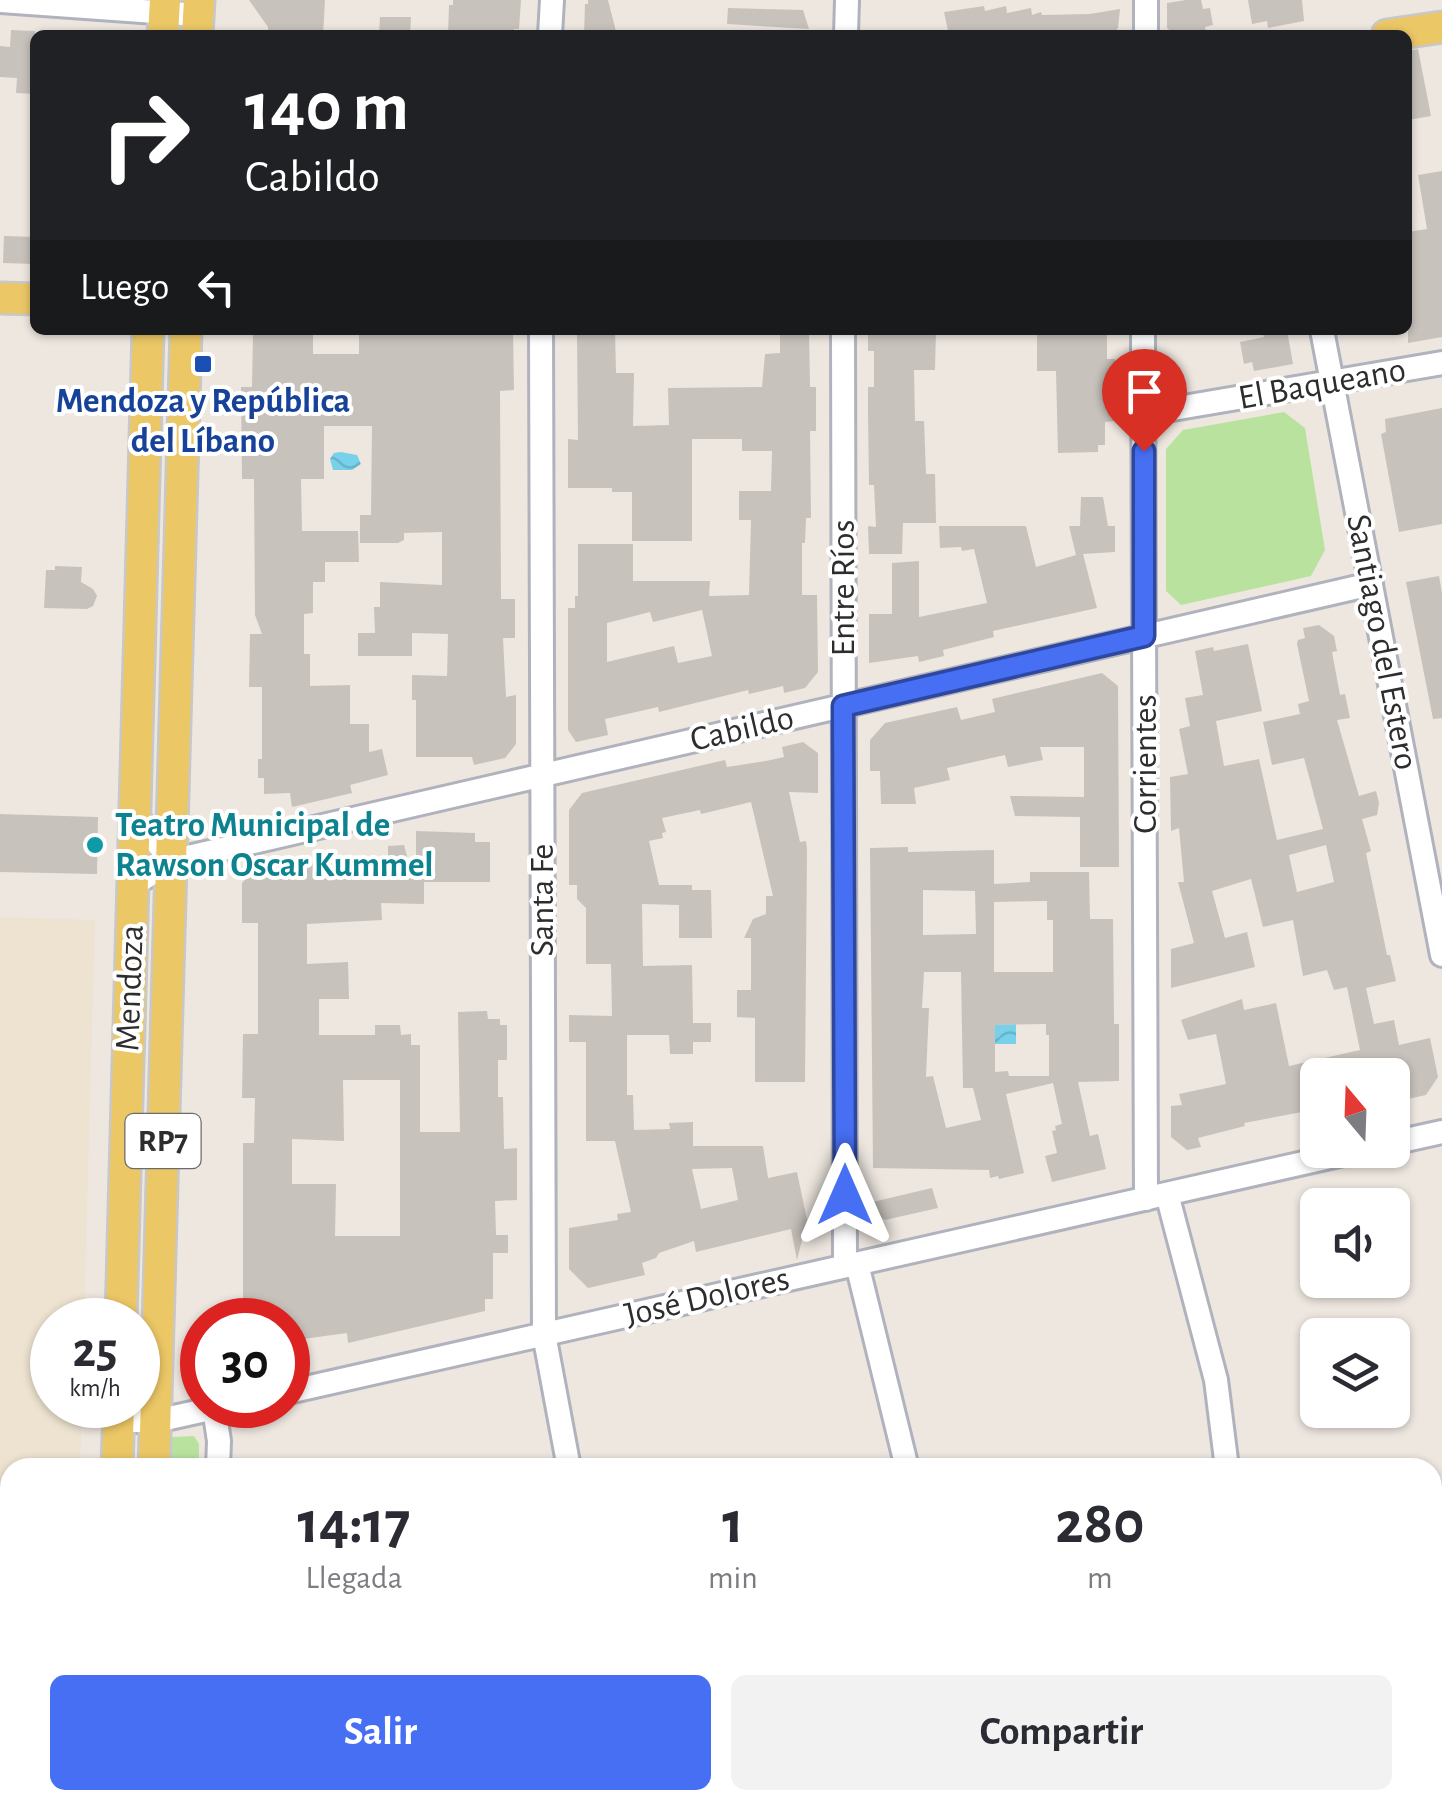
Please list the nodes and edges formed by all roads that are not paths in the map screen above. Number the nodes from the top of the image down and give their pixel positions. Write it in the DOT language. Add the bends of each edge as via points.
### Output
graph roads {
  1 [pos="552,0"];
  2 [pos="847,0"];
  3 [pos="1146,0"];
  4 [pos="0,1"];
  5 [pos="164,16"];
  6 [pos="198,17"];
  7 [pos="1442,26"];
  8 [pos="550,30"];
  9 [pos="846,30"];
  10 [pos="1146,30"];
  11 [pos="1412,31"];
  12 [pos="0,298"];
  13 [pos="30,299"];
  14 [pos="148,335"];
  15 [pos="186,335"];
  16 [pos="540,335"];
  17 [pos="843,335"];
  18 [pos="1143,335"];
  19 [pos="1323,335"];
  20 [pos="1442,363"];
  21 [pos="1332,382"];
  22 [pos="1144,414"];
  23 [pos="1371,584"];
  24 [pos="1144,636"];
  25 [pos="843,706"];
  26 [pos="542,775"];
  27 [pos="134,813"];
  28 [pos="172,860"];
  29 [pos="132,886"];
  30 [pos="1442,955"];
  31 [pos="1442,1132"];
  32 [pos="1410,1139"];
  33 [pos="1300,1164"];
  34 [pos="1157,1197"];
  35 [pos="851,1265"];
  36 [pos="122,1298"];
  37 [pos="160,1298"];
  38 [pos="544,1334"];
  39 [pos="310,1387"];
  40 [pos="118,1428"];
  41 [pos="156,1428"];
  42 [pos="220,1428"];
  43 [pos="117,1458"];
  44 [pos="154,1458"];
  45 [pos="218,1458"];
  46 [pos="566,1458"];
  47 [pos="904,1458"];
  48 [pos="1226,1458"];
  1 -- 8 [label="street"];
  2 -- 9 [label="street"];
  3 -- 10 [label="street"];
  4 -- 5 [label="street"];
  5 -- 6 [label="street"];
  7 -- 11 [label="main road"];
  12 -- 13 [label="main road"];
  14 -- 27 [label="main road, Mendoza / RP7"];
  15 -- 28 [label="main road, Mendoza / RP7"];
  16 -- 26 [label="street, Santa Fe"];
  17 -- 25 [label="street, Entre Ríos"];
  18 -- 22 [label="street, Corrientes"];
  19 -- 21 [label="street, Santiago del Estero"];
  20 -- 21 [label="street, El Baqueano"];
  21 -- 22 [label="street, El Baqueano"];
  21 -- 23 [label="street, Santiago del Estero"];
  22 -- 24 [label="street, Corrientes"];
  23 -- 24 [label="street, Cabildo"];
  23 -- 30 [label="street, Santiago del Estero"];
  24 -- 25 [label="street, Cabildo"];
  24 -- 34 [label="street, Corrientes"];
  25 -- 26 [label="street, Cabildo"];
  25 -- 35 [label="street, Entre Ríos"];
  26 -- 28 [label="street, Cabildo"];
  26 -- 38 [label="street, Santa Fe"];
  27 -- 28 [label="street"];
  27 -- 29 [label="main road, Mendoza / RP7"];
  28 -- 29 [label="street, Cabildo"];
  28 -- 37 [label="main road, Mendoza / RP7"];
  29 -- 36 [label="main road, Mendoza / RP7"];
  31 -- 32 [label="street"];
  33 -- 34 [label="street, José Dolores"];
  34 -- 35 [label="street, José Dolores"];
  34 -- 48 [label="street, Corrientes" via="1216,1380"];
  35 -- 38 [label="street, José Dolores"];
  35 -- 47 [label="street, Entre Ríos"];
  38 -- 39 [label="street, José Dolores"];
  38 -- 46 [label="street, Santa Fe"];
  40 -- 43 [label="main road"];
  41 -- 44 [label="main road, Mendoza / RP7"];
  42 -- 45 [label="street"];
}
